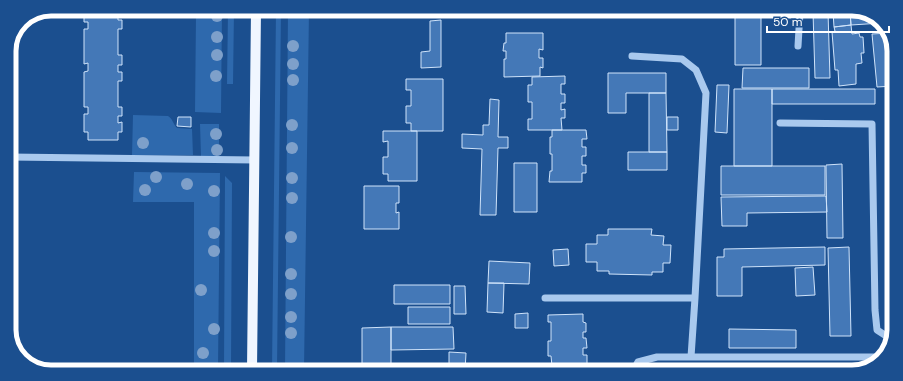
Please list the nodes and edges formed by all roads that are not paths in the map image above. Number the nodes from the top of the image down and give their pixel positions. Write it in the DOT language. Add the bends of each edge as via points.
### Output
graph roads {
  1 [pos="256,16"];
  2 [pos="800,16"];
  3 [pos="798,46"];
  4 [pos="632,56"];
  5 [pos="780,123"];
  6 [pos="16,157"];
  7 [pos="255,160"];
  8 [pos="545,298"];
  9 [pos="695,298"];
  10 [pos="886,336"];
  11 [pos="874,356"];
  12 [pos="691,357"];
  13 [pos="252,365"];
  14 [pos="636,365"];
  1 -- 7 [label="main road"];
  2 -- 3 [label="street"];
  4 -- 9 [label="street" via="682,59 696,70 706,93"];
  5 -- 10 [label="street" via="872,124 875,310 877,330"];
  6 -- 7 [label="street"];
  7 -- 13 [label="main road"];
  8 -- 9 [label="street"];
  9 -- 12 [label="street"];
  11 -- 12 [label="street"];
  12 -- 14 [label="street" via="657,357 638,362"];
}
